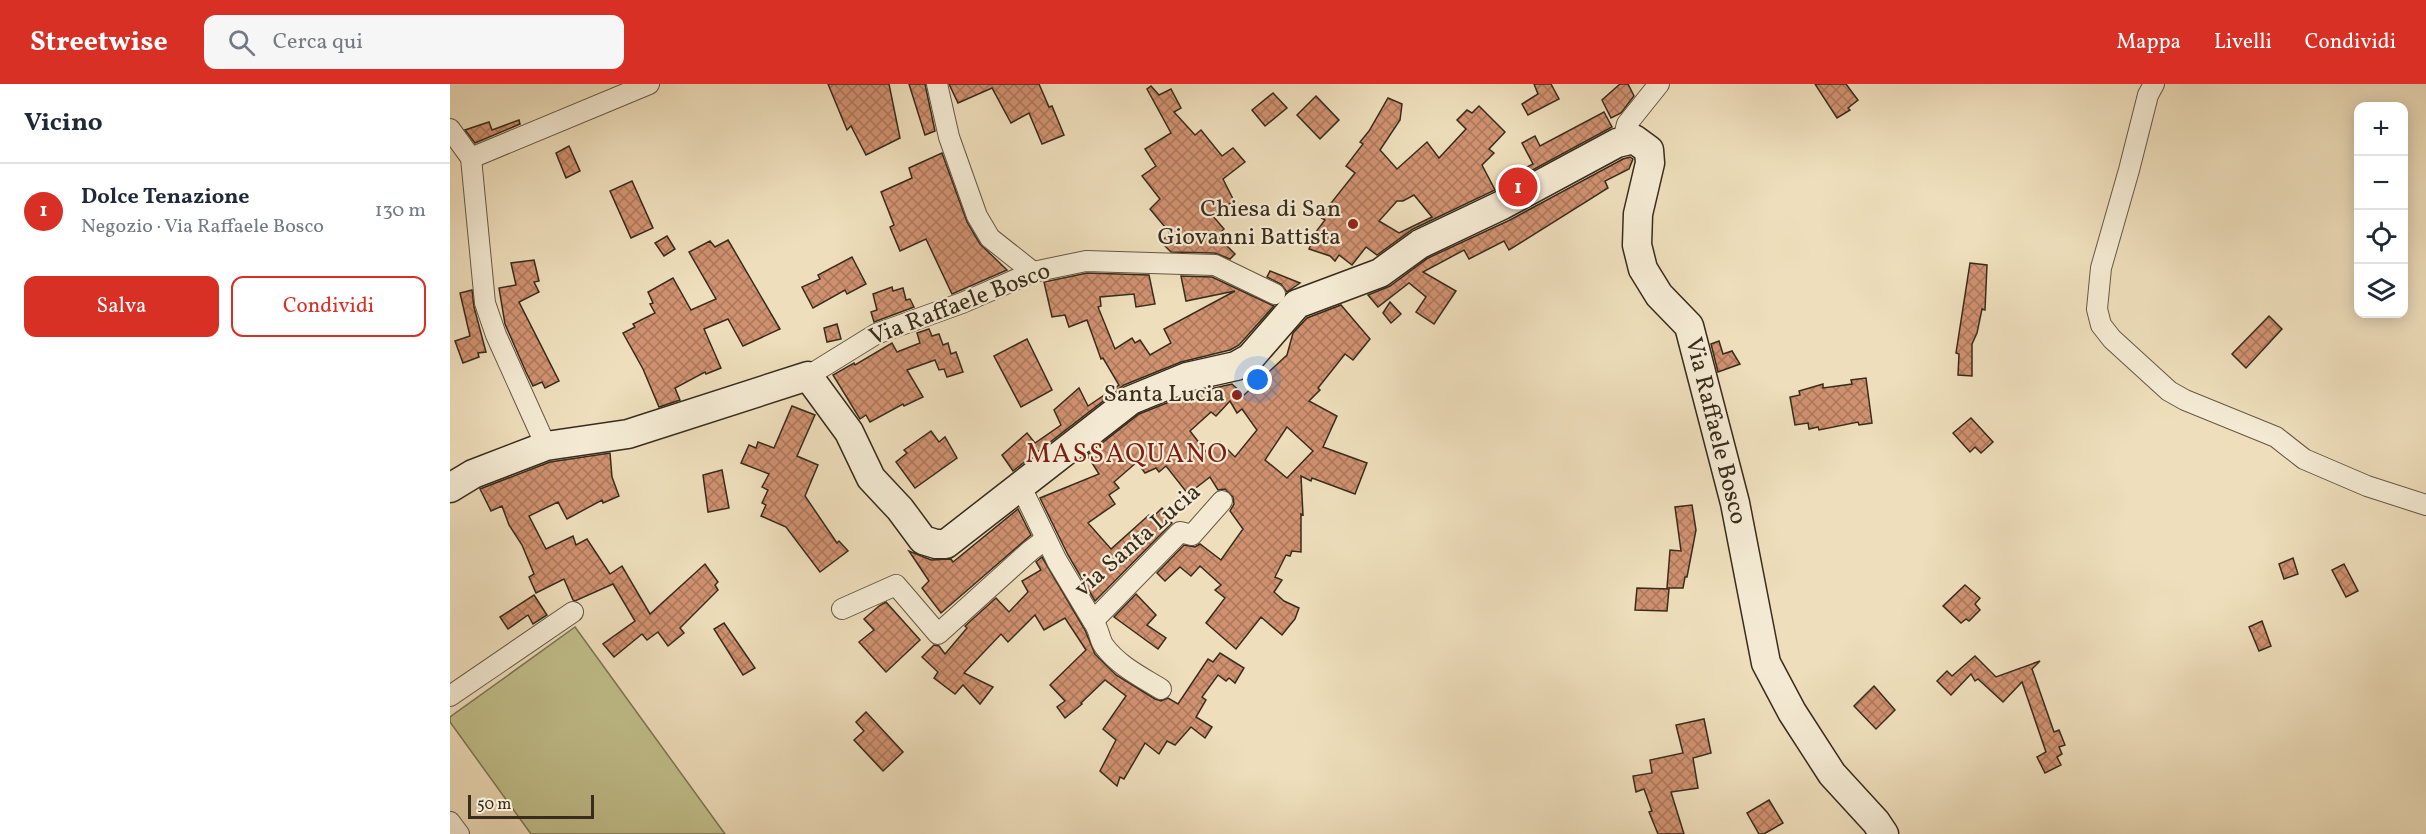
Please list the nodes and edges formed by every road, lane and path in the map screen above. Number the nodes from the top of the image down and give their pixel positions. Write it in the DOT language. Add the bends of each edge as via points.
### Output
graph roads {
  1 [pos="649,84"];
  2 [pos="937,84"];
  3 [pos="1659,84"];
  4 [pos="2154,84"];
  5 [pos="450,129"];
  6 [pos="1623,140"];
  7 [pos="471,158"];
  8 [pos="1033,272"];
  9 [pos="1286,299"];
  10 [pos="808,376"];
  11 [pos="546,446"];
  12 [pos="1021,487"];
  13 [pos="450,488"];
  14 [pos="1222,501"];
  15 [pos="2426,505"];
  16 [pos="1046,539"];
  17 [pos="842,609"];
  18 [pos="573,612"];
  19 [pos="1093,621"];
  20 [pos="1161,689"];
  21 [pos="450,696"];
  22 [pos="450,822"];
  23 [pos="459,834"];
  24 [pos="1884,834"];
  1 -- 7 [label="street"];
  2 -- 8 [label="street" via="949,137 977,216 990,237"];
  3 -- 6 [label="street" via="1627,124"];
  4 -- 15 [label="street" via="2101,268 2097,309 2101,325 2169,391 2185,400 2276,437 2304,459 2367,486"];
  5 -- 7 [label="street"];
  6 -- 9 [label="street" via="1420,244 1380,273"];
  6 -- 24 [label="street, Via Raffaele Bosco" via="1634,139 1649,150 1637,244 1643,269 1659,295 1689,326 1735,503 1766,663 1832,774"];
  7 -- 11 [label="street" via="485,303 495,335"];
  8 -- 9 [label="street, Via Raffaele Bosco" via="1086,261 1215,265"];
  8 -- 10 [label="street, Via Raffaele Bosco" via="876,334"];
  9 -- 12 [label="street" via="1250,358 1236,366 1187,376 1131,400"];
  10 -- 11 [label="street, Via Raffaele Bosco" via="627,434"];
  10 -- 12 [label="street" via="849,432 871,478 923,540 946,544"];
  11 -- 13 [label="street, Via Raffaele Bosco" via="473,474"];
  12 -- 16 [label="street, via Santa Lucia"];
  14 -- 19 [label="street, via Santa Lucia" via="1192,535 1180,532"];
  16 -- 17 [label="street" via="938,634 896,585"];
  16 -- 19 [label="street, via Santa Lucia"];
  18 -- 21 [label="street"];
  19 -- 20 [label="street" via="1102,643 1117,662"];
  22 -- 23 [label="street"];
}
